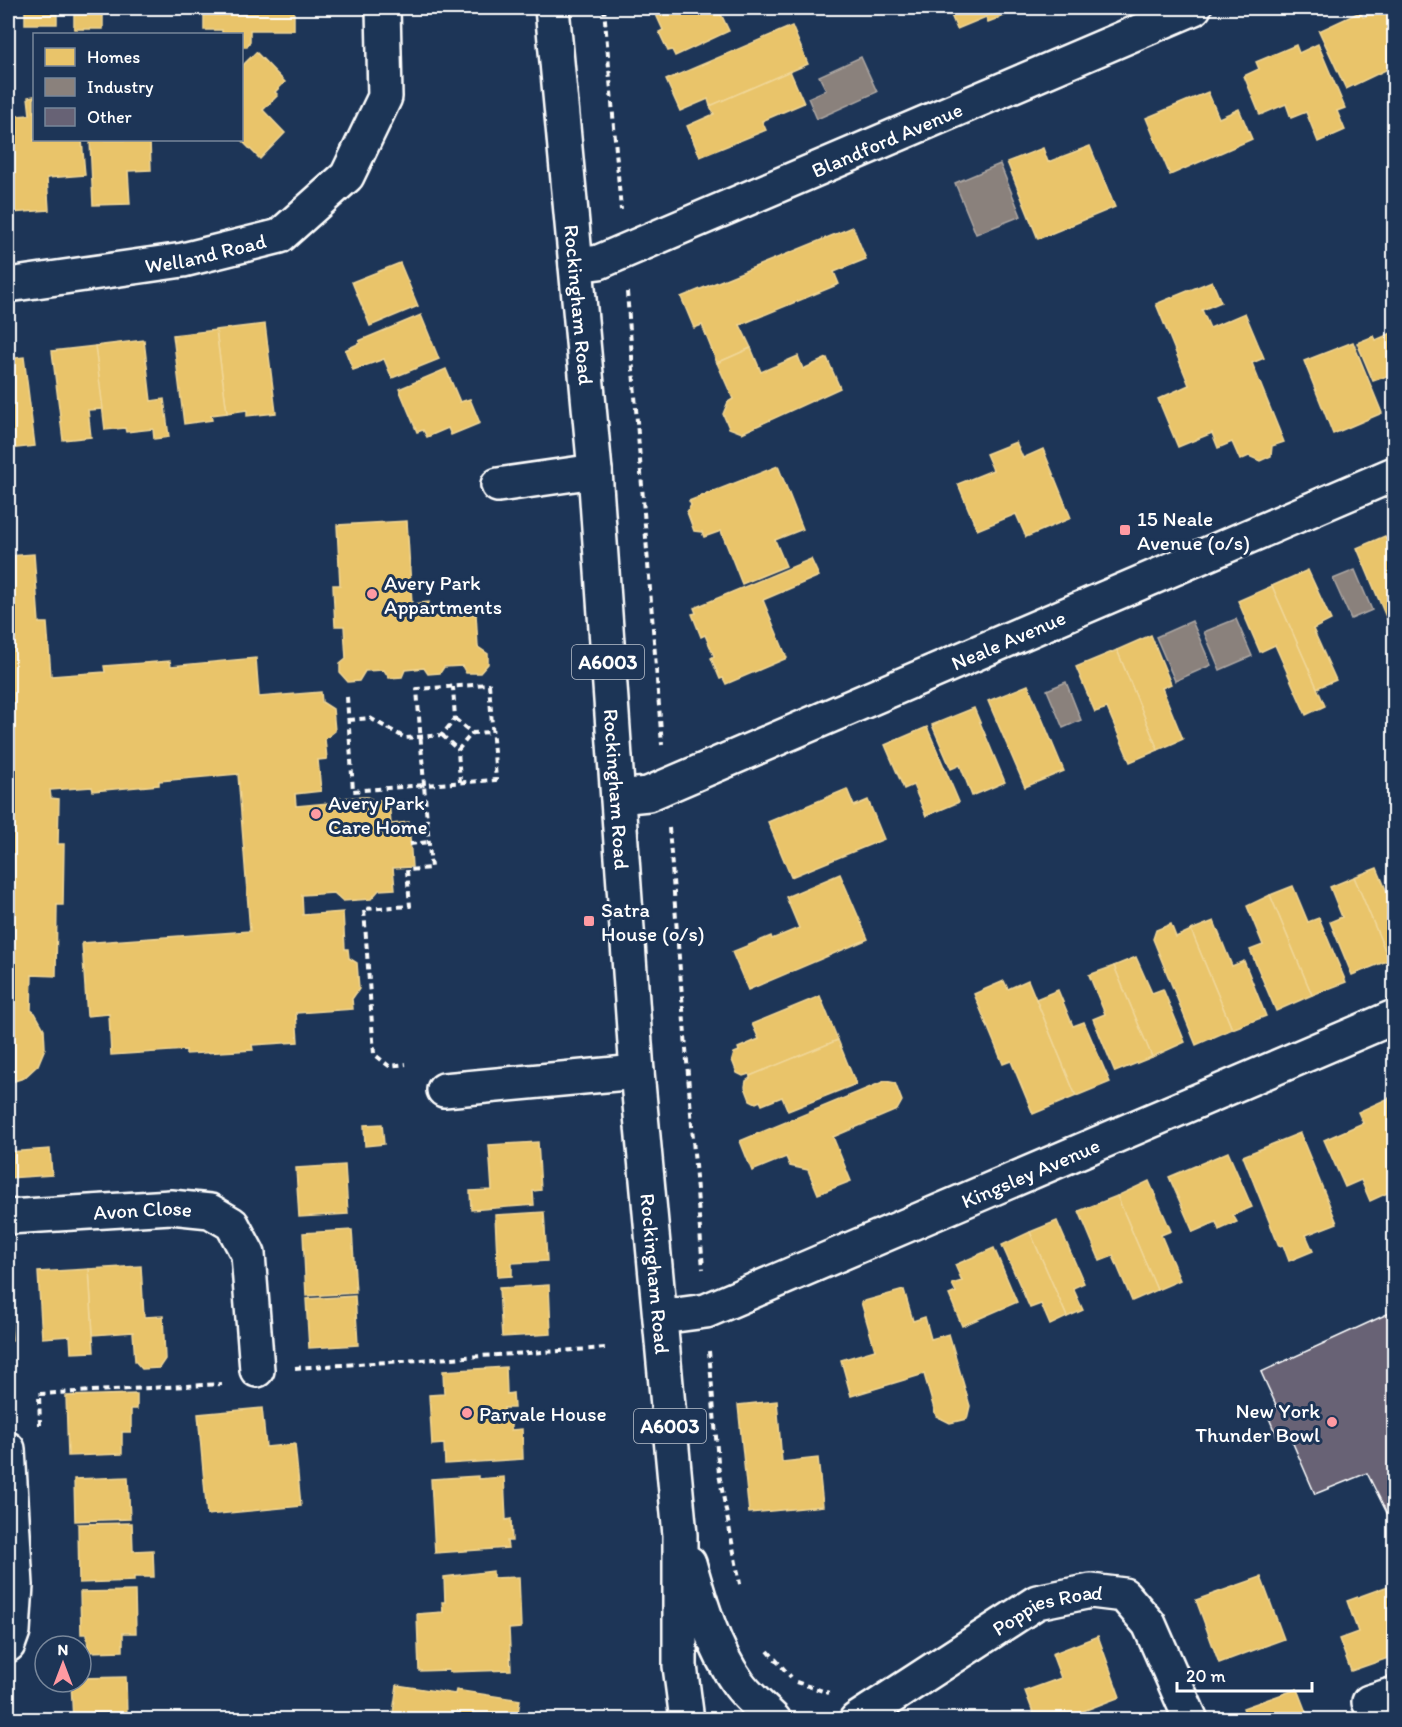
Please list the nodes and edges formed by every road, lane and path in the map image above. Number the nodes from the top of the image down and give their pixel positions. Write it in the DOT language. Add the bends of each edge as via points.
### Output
graph roads {
  1 [pos="383,8"];
  2 [pos="552,8"];
  3 [pos="604,8"];
  4 [pos="1194,8"];
  5 [pos="621,216"];
  6 [pos="576,265"];
  7 [pos="627,284"];
  8 [pos="8,285"];
  9 [pos="595,471"];
  10 [pos="1395,474"];
  11 [pos="498,485"];
  12 [pos="453,687"];
  13 [pos="347,697"];
  14 [pos="455,719"];
  15 [pos="348,720"];
  16 [pos="492,732"];
  17 [pos="472,733"];
  18 [pos="442,735"];
  19 [pos="421,737"];
  20 [pos="663,749"];
  21 [pos="458,750"];
  22 [pos="460,782"];
  23 [pos="424,785"];
  24 [pos="618,797"];
  25 [pos="669,827"];
  26 [pos="429,842"];
  27 [pos="410,844"];
  28 [pos="1395,1017"];
  29 [pos="406,1064"];
  30 [pos="637,1072"];
  31 [pos="444,1089"];
  32 [pos="8,1217"];
  33 [pos="703,1267"];
  34 [pos="661,1317"];
  35 [pos="709,1346"];
  36 [pos="257,1370"];
  37 [pos="8,1449"];
  38 [pos="680,1536"];
  39 [pos="742,1594"];
  40 [pos="8,1644"];
  41 [pos="766,1649"];
  42 [pos="835,1695"];
  43 [pos="687,1719"];
  44 [pos="774,1719"];
  45 [pos="856,1719"];
  46 [pos="1191,1719"];
  1 -- 8 [label="street, Welland Road" via="385,97 347,176 280,236 183,260"];
  2 -- 6 [label="street, Rockingham Road / A6003"];
  3 -- 5 [label="path"];
  4 -- 6 [label="street, Blandford Avenue" via="599,262"];
  6 -- 9 [label="street, Rockingham Road / A6003"];
  7 -- 20 [label="path"];
  9 -- 11 [label="street"];
  9 -- 24 [label="street, Rockingham Road / A6003"];
  10 -- 24 [label="street, Neale Avenue" via="648,794"];
  12 -- 14 [label="path"];
  12 -- 16 [label="path" via="489,684"];
  12 -- 19 [label="path" via="417,689"];
  13 -- 15 [label="path"];
  14 -- 17 [label="path"];
  14 -- 18 [label="path"];
  15 -- 19 [label="path" via="370,717 405,738"];
  15 -- 23 [label="path" via="353,791"];
  16 -- 17 [label="path"];
  16 -- 22 [label="path" via="496,780"];
  17 -- 21 [label="path"];
  18 -- 19 [label="path"];
  18 -- 21 [label="path"];
  19 -- 23 [label="path"];
  21 -- 22 [label="path"];
  22 -- 23 [label="path"];
  23 -- 26 [label="path"];
  24 -- 30 [label="street, Rockingham Road / A6003"];
  25 -- 33 [label="path"];
  26 -- 27 [label="path"];
  26 -- 29 [label="path" via="431,868 407,870 410,906 364,909 374,1054 389,1066"];
  28 -- 34 [label="street, Kingsley Avenue" via="706,1311"];
  30 -- 31 [label="street"];
  30 -- 34 [label="street, Rockingham Road / A6003"];
  32 -- 36 [label="street, Avon Close" via="171,1207 210,1210 232,1224 248,1254"];
  34 -- 38 [label="street, Rockingham Road / A6003"];
  35 -- 39 [label="path" via="719,1474"];
  37 -- 40 [label="street" via="16,1585 13,1631"];
  38 -- 43 [label="street, Rockingham Road / A6003" via="680,1666"];
  38 -- 44 [label="street, Rockingham Road / A6003" via="723,1658 739,1684"];
  41 -- 42 [label="path" via="797,1683"];
  45 -- 46 [label="street, Poppies Road" via="1037,1602 1091,1591 1124,1595 1149,1624"];
}
